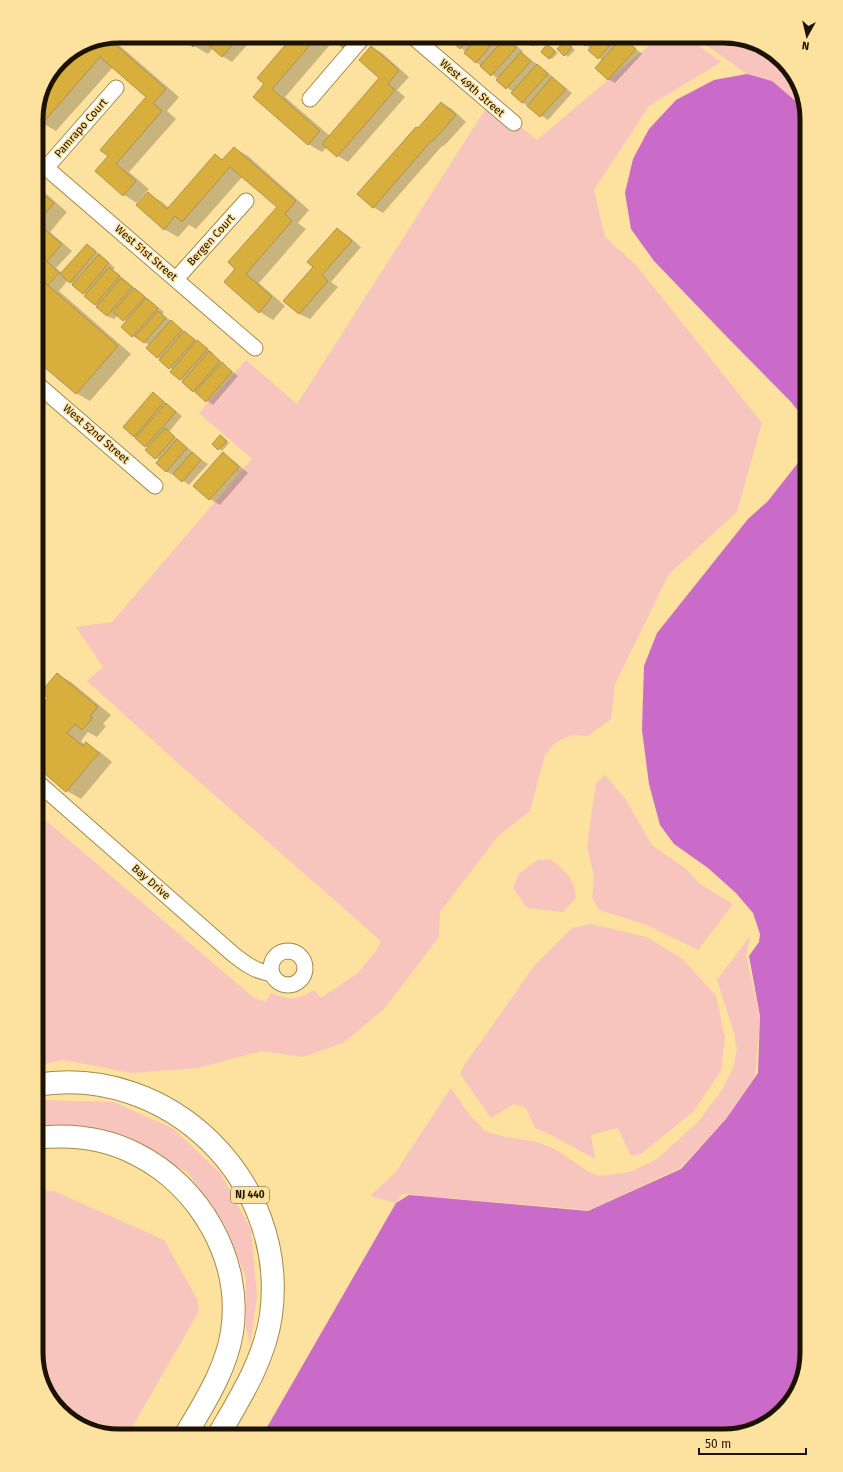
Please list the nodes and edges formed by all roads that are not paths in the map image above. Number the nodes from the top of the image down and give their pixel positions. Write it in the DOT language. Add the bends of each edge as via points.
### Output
graph roads {
  1 [pos="358,43"];
  2 [pos="420,43"];
  3 [pos="116,88"];
  4 [pos="310,99"];
  5 [pos="514,123"];
  6 [pos="43,161"];
  7 [pos="43,165"];
  8 [pos="246,201"];
  9 [pos="176,279"];
  10 [pos="255,348"];
  11 [pos="43,389"];
  12 [pos="155,486"];
  13 [pos="43,787"];
  14 [pos="272,974"];
  15 [pos="43,1084"];
  16 [pos="43,1137"];
  17 [pos="189,1429"];
  18 [pos="222,1429"];
  1 -- 4 [label="street"];
  2 -- 5 [label="street, West 49th Street"];
  3 -- 6 [label="street, Pamrapo Court"];
  7 -- 9 [label="street, West 51st Street"];
  8 -- 9 [label="street, Bergen Court"];
  9 -- 10 [label="street, West 51st Street"];
  11 -- 12 [label="street, West 52nd Street"];
  13 -- 14 [label="street, Bay Drive" via="234,955 250,967"];
  15 -- 18 [label="highway, NJ 440" via="72,1082 98,1084 123,1090 159,1105 182,1118 212,1143 232,1165 252,1198 262,1223 270,1255 273,1287 271,1314 266,1340 256,1365"];
  16 -- 17 [label="highway" via="86,1138 112,1144 136,1154 180,1185 198,1205 215,1234 230,1279 234,1305 232,1332 226,1357"];
}
